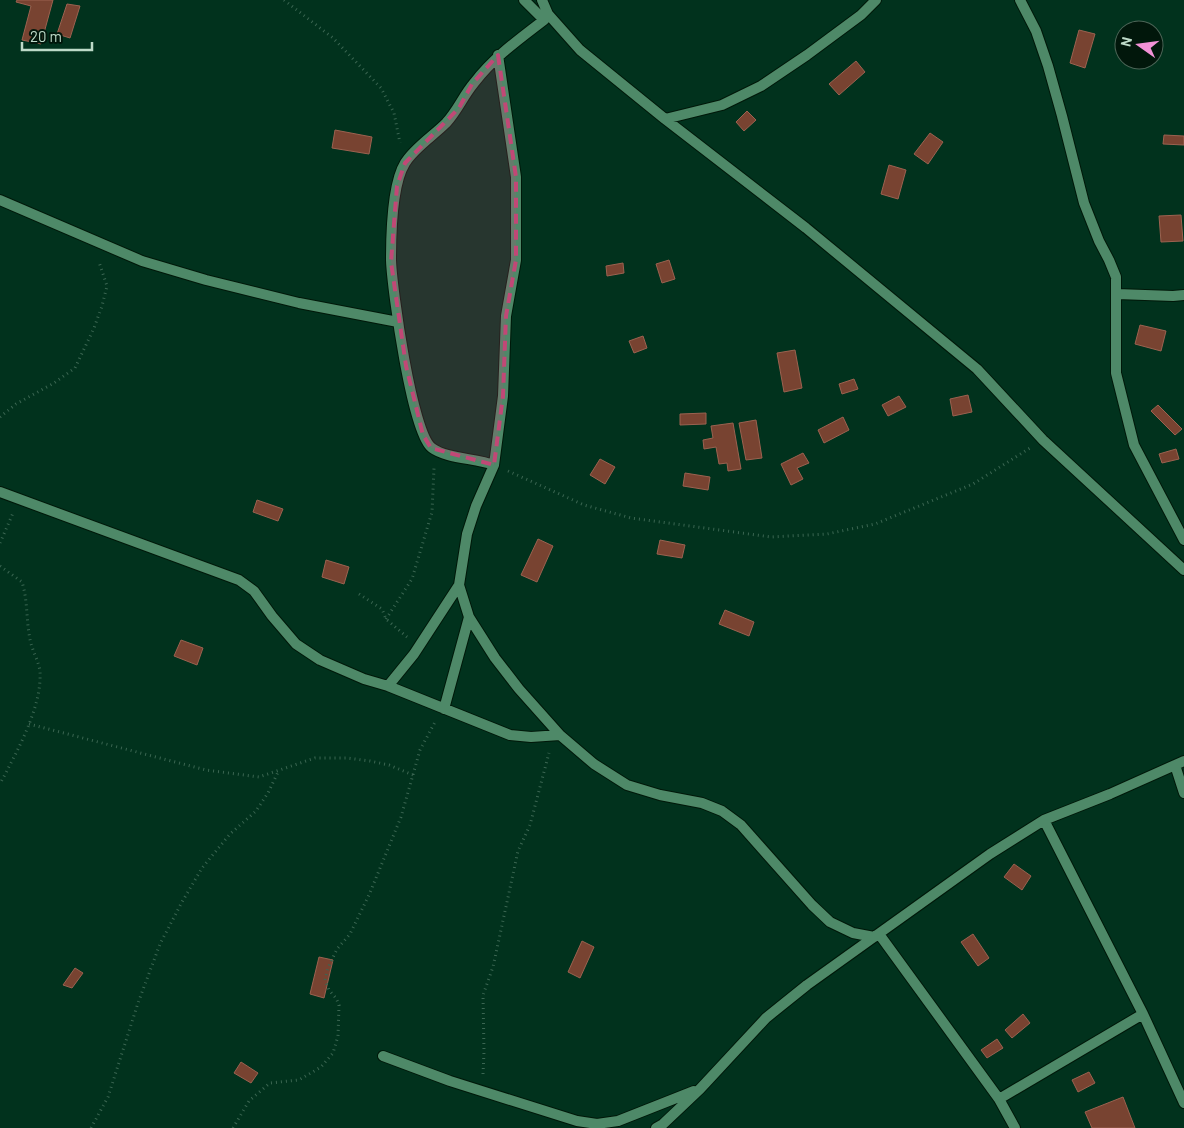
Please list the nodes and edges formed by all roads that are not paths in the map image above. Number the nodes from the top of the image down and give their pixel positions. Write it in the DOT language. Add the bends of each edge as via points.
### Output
graph roads {
  1 [pos="524,0"];
  2 [pos="542,0"];
  3 [pos="876,0"];
  4 [pos="1020,0"];
  5 [pos="546,17"];
  6 [pos="498,55"];
  7 [pos="665,119"];
  8 [pos="0,200"];
  9 [pos="1117,294"];
  10 [pos="1184,294"];
  11 [pos="398,322"];
  12 [pos="494,465"];
  13 [pos="0,492"];
  14 [pos="1184,540"];
  15 [pos="1184,570"];
  16 [pos="459,585"];
  17 [pos="468,617"];
  18 [pos="388,686"];
  19 [pos="444,709"];
  20 [pos="557,735"];
  21 [pos="1180,763"];
  22 [pos="1184,793"];
  23 [pos="1044,820"];
  24 [pos="877,936"];
  25 [pos="1143,1014"];
  26 [pos="383,1056"];
  27 [pos="700,1089"];
  28 [pos="999,1099"];
  29 [pos="1184,1103"];
  30 [pos="662,1127"];
  31 [pos="1015,1128"];
  1 -- 5 [label="street"];
  2 -- 5 [label="street"];
  3 -- 7 [label="street" via="855,20 761,86 722,106"];
  4 -- 9 [label="street" via="1036,31 1048,66 1084,203 1110,260"];
  5 -- 6 [label="street"];
  5 -- 7 [label="street" via="580,50"];
  6 -- 11 [label="street" via="472,84 459,108 405,163 397,186 392,220 391,262"];
  6 -- 12 [label="street" via="516,177 516,260 506,316 503,396"];
  7 -- 15 [label="street" via="806,228 977,369 1043,440"];
  8 -- 11 [label="street" via="142,261 299,303"];
  9 -- 10 [label="street"];
  9 -- 14 [label="street" via="1116,373 1123,406 1134,444"];
  11 -- 12 [label="street" via="415,408 423,435 431,448"];
  12 -- 16 [label="street" via="467,534"];
  13 -- 18 [label="street" via="239,580 254,591 296,644 320,660"];
  16 -- 17 [label="street"];
  16 -- 18 [label="street" via="414,654"];
  17 -- 19 [label="street"];
  17 -- 20 [label="street" via="495,658"];
  18 -- 19 [label="street"];
  19 -- 20 [label="street" via="510,735"];
  20 -- 24 [label="street" via="627,785 722,811 741,825 830,922 853,933"];
  21 -- 22 [label="street"];
  21 -- 23 [label="street"];
  23 -- 24 [label="street" via="990,854"];
  23 -- 25 [label="street"];
  24 -- 27 [label="street" via="766,1018"];
  24 -- 28 [label="street"];
  25 -- 28 [label="street"];
  25 -- 29 [label="street"];
  26 -- 27 [label="street" via="450,1081 576,1121 597,1124 618,1121"];
  27 -- 30 [label="street"];
  28 -- 31 [label="street"];
}
